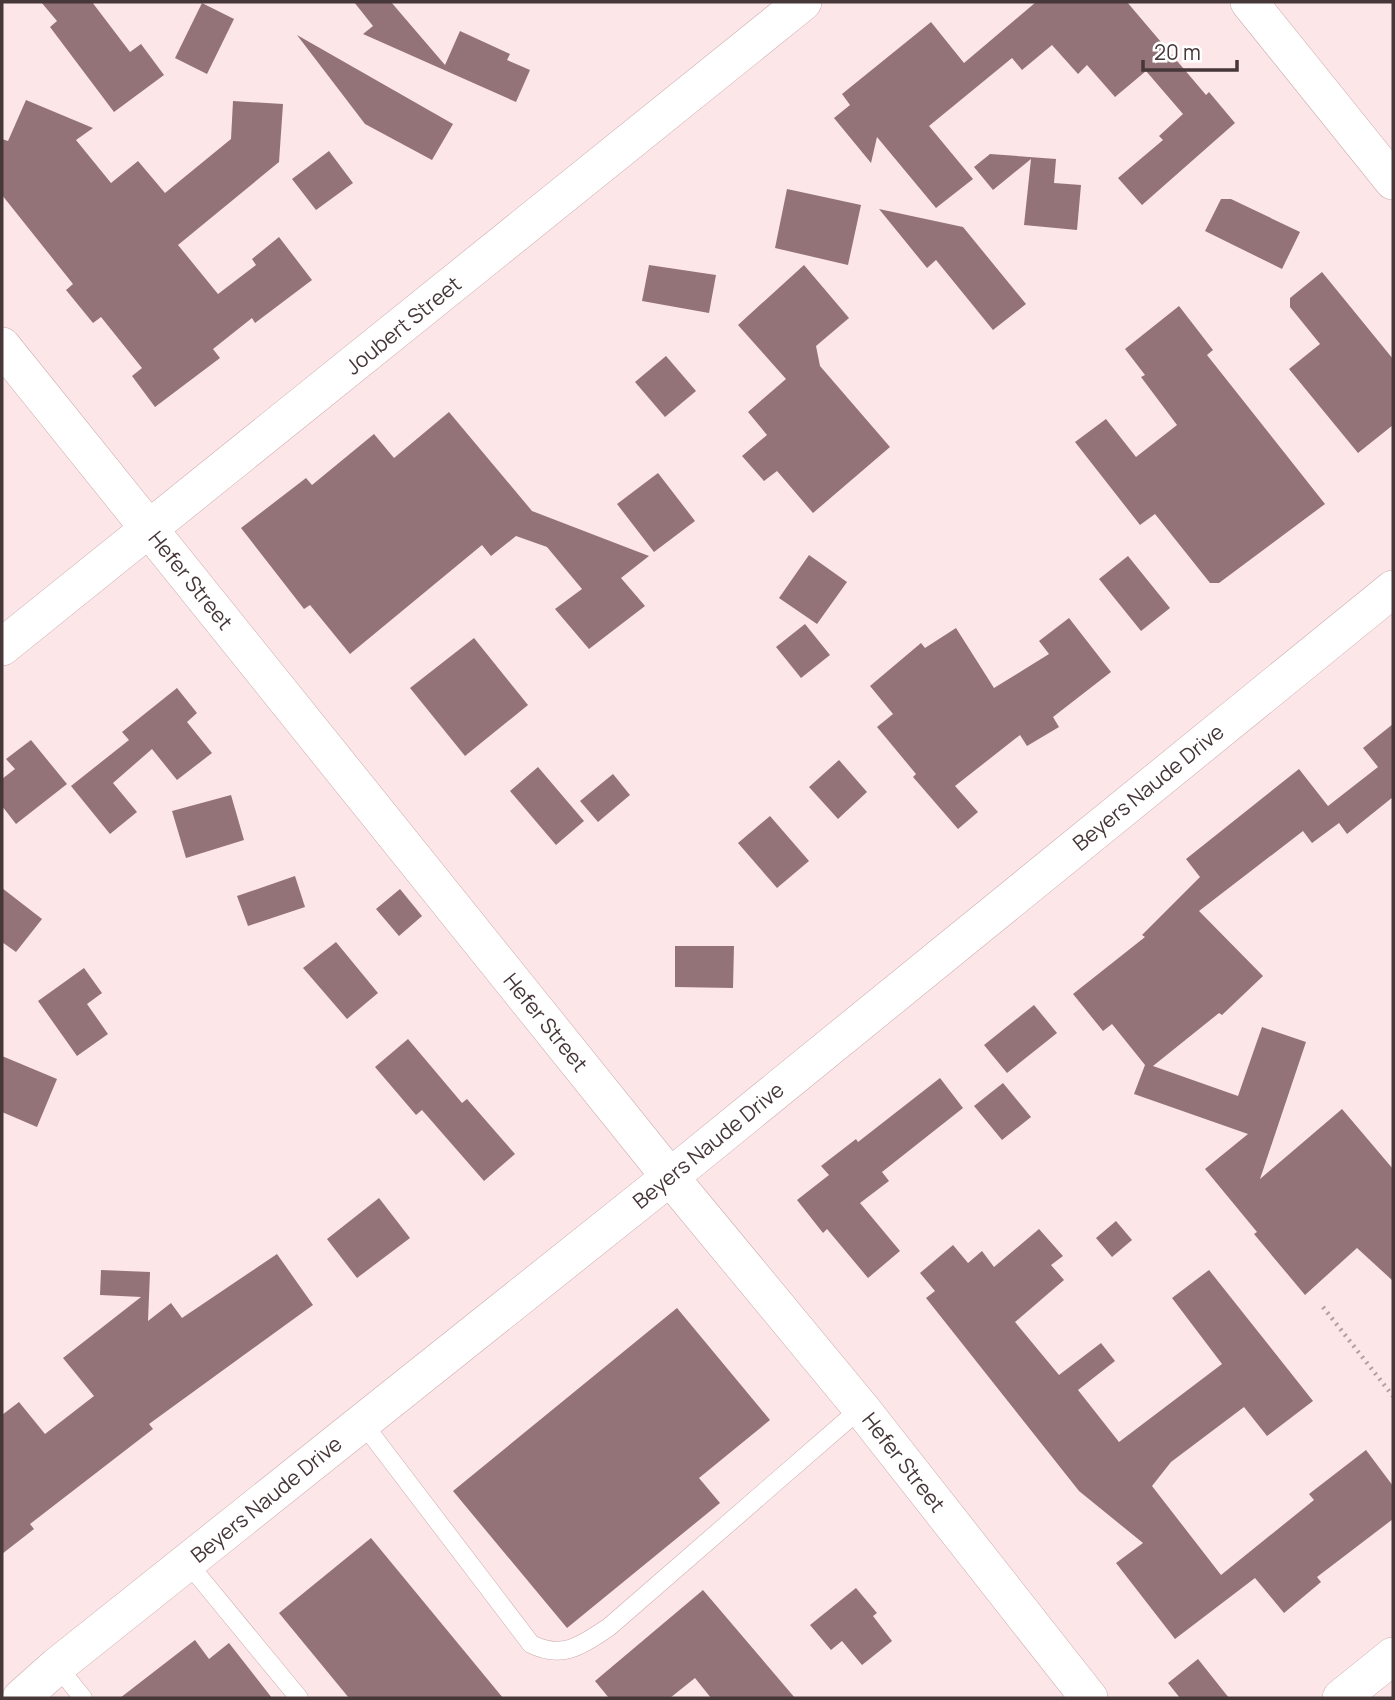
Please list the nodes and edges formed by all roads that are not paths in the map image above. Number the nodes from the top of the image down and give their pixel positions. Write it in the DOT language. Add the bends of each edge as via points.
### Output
graph roads {
  1 [pos="803,2"];
  2 [pos="1249,2"];
  3 [pos="1393,181"];
  4 [pos="2,346"];
  5 [pos="150,529"];
  6 [pos="1393,589"];
  7 [pos="2,647"];
  8 [pos="670,1177"];
  9 [pos="861,1408"];
  10 [pos="362,1422"];
  11 [pos="187,1562"];
  12 [pos="1393,1656"];
  13 [pos="57,1666"];
  14 [pos="21,1698"];
  15 [pos="83,1698"];
  16 [pos="299,1698"];
  17 [pos="1089,1698"];
  18 [pos="1341,1698"];
  1 -- 5 [label="street, Joubert Street"];
  2 -- 3 [label="street"];
  4 -- 5 [label="street, Hefer Street"];
  5 -- 7 [label="street, Joubert Street"];
  5 -- 8 [label="street, Hefer Street"];
  6 -- 8 [label="street, Beyers Naude Drive"];
  8 -- 9 [label="street, Hefer Street"];
  8 -- 10 [label="street, Beyers Naude Drive"];
  9 -- 10 [label="lane" via="609,1627 578,1648 559,1653 531,1644"];
  9 -- 17 [label="street, Hefer Street"];
  10 -- 11 [label="street, Beyers Naude Drive"];
  11 -- 13 [label="street, Beyers Naude Drive"];
  11 -- 16 [label="lane"];
  12 -- 18 [label="street"];
  13 -- 14 [label="street, Beyers Naude Drive"];
  13 -- 15 [label="lane"];
}
